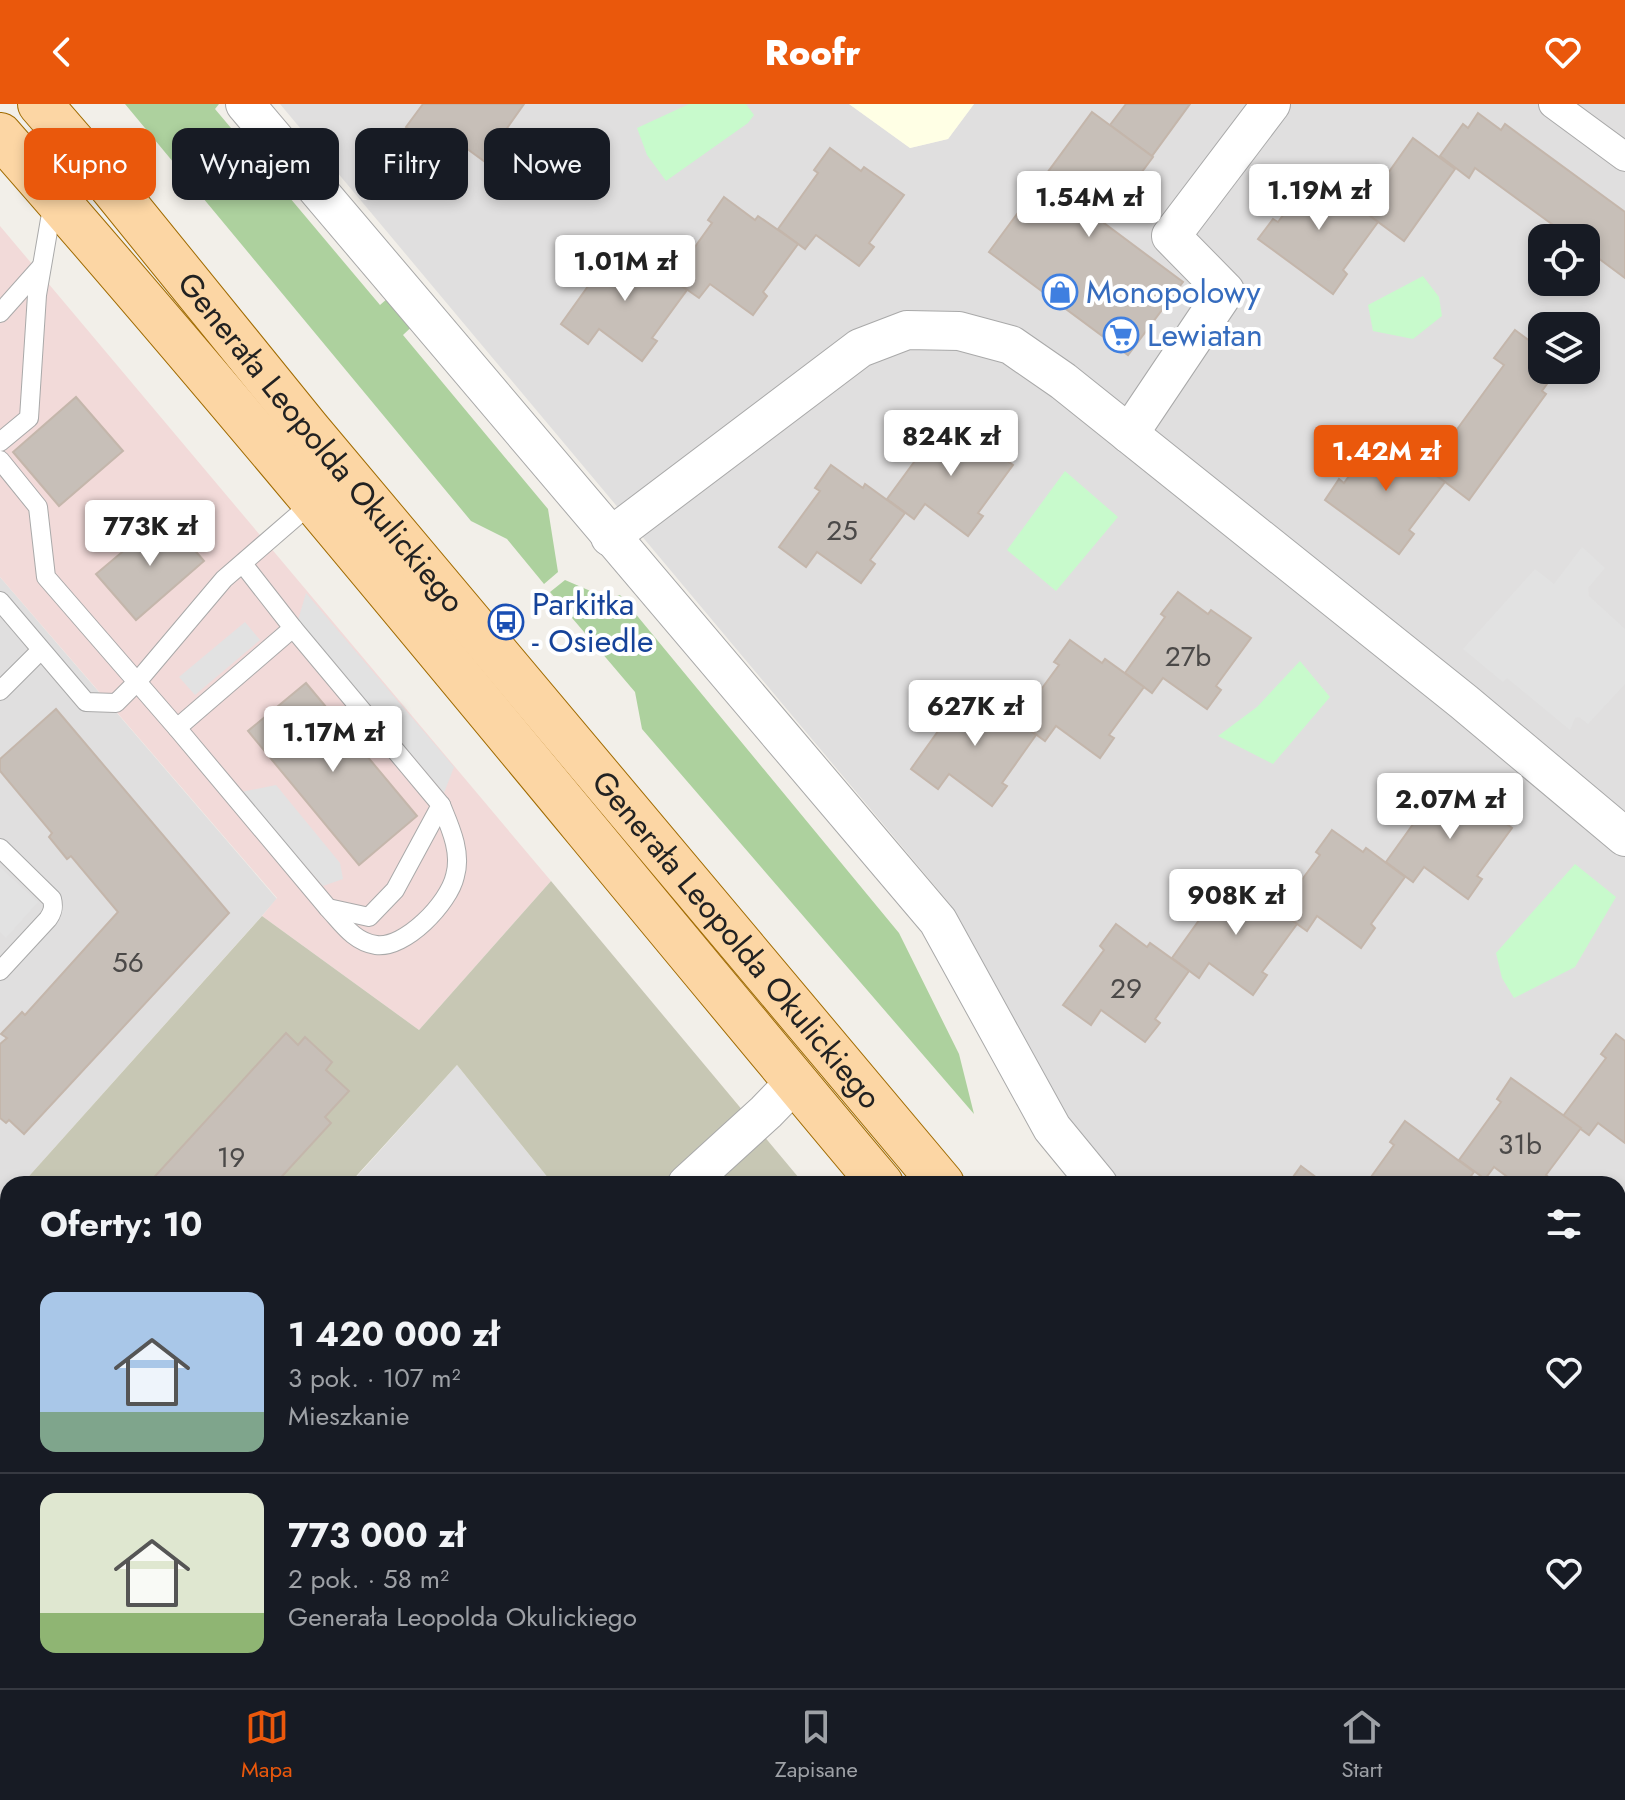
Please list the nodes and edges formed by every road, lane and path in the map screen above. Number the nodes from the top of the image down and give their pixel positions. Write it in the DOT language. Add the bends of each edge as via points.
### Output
graph roads {
  1 [pos="40,104"];
  2 [pos="1271,104"];
  3 [pos="1553,104"];
  4 [pos="250,106"];
  5 [pos="0,135"];
  6 [pos="1625,157"];
  7 [pos="24,162"];
  8 [pos="53,200"];
  9 [pos="57,200"];
  10 [pos="41,267"];
  11 [pos="0,313"];
  12 [pos="1129,434"];
  13 [pos="0,442"];
  14 [pos="0,460"];
  15 [pos="313,502"];
  16 [pos="610,537"];
  17 [pos="243,564"];
  18 [pos="0,601"];
  19 [pos="293,628"];
  20 [pos="41,650"];
  21 [pos="137,682"];
  22 [pos="0,691"];
  23 [pos="177,728"];
  24 [pos="441,805"];
  25 [pos="1625,837"];
  26 [pos="0,848"];
  27 [pos="328,908"];
  28 [pos="3,960"];
  29 [pos="795,1082"];
  30 [pos="696,1176"];
  31 [pos="874,1176"];
  32 [pos="935,1176"];
  33 [pos="1091,1176"];
  1 -- 32 [label="main road, Generała Leopolda Okulickiego"];
  2 -- 12 [label="street" via="1171,236 1225,291"];
  3 -- 6 [label="street"];
  4 -- 16 [label="street"];
  5 -- 7 [label="main road, Generała Leopolda Okulickiego"];
  8 -- 10 [label="lane"];
  9 -- 15 [label="main road, Generała Leopolda Okulickiego"];
  10 -- 11 [label="lane"];
  10 -- 13 [label="lane" via="29,418"];
  12 -- 16 [label="street" via="1011,345 959,331 907,330 860,348"];
  12 -- 25 [label="street"];
  14 -- 21 [label="lane" via="38,507 46,577"];
  15 -- 17 [label="lane"];
  15 -- 29 [label="main road, Generała Leopolda Okulickiego"];
  16 -- 33 [label="street" via="938,921 1052,1128"];
  17 -- 19 [label="lane"];
  17 -- 21 [label="lane" via="224,579"];
  18 -- 20 [label="lane"];
  19 -- 23 [label="lane"];
  19 -- 24 [label="lane"];
  20 -- 21 [label="lane" via="86,702 116,703"];
  20 -- 22 [label="lane"];
  21 -- 23 [label="lane"];
  23 -- 27 [label="lane"];
  24 -- 27 [label="lane" via="395,890 369,917"];
  24 -- 27 [label="lane" via="457,860 455,878 430,917 402,940 378,945 350,933"];
  26 -- 28 [label="lane" via="54,906 48,919"];
  29 -- 30 [label="street"];
  29 -- 31 [label="main road, Generała Leopolda Okulickiego"];
}
